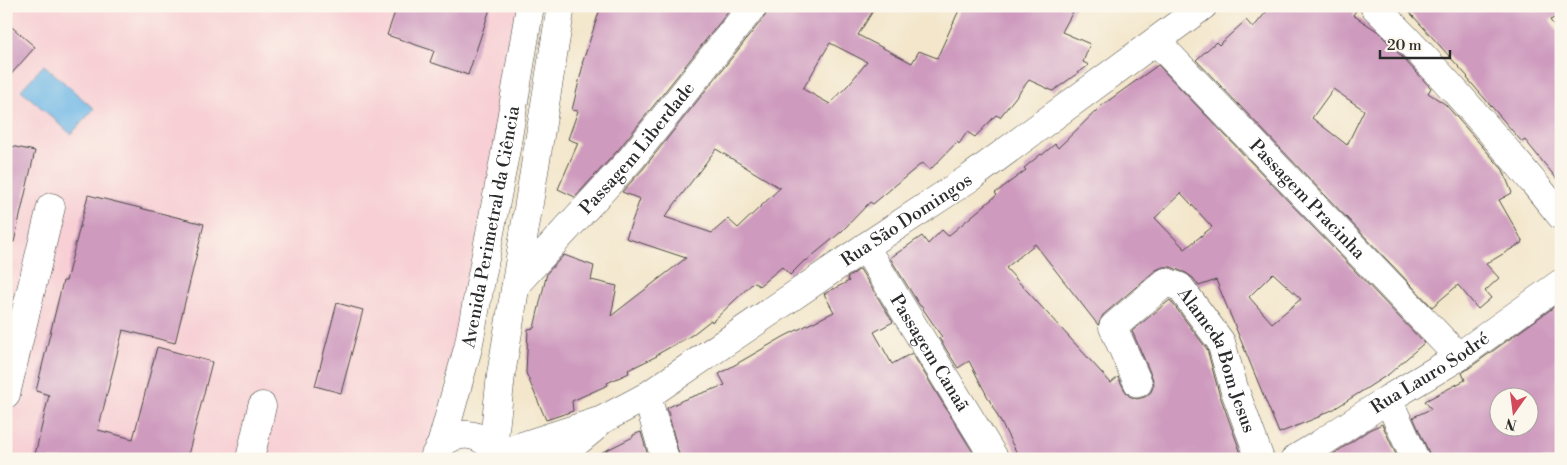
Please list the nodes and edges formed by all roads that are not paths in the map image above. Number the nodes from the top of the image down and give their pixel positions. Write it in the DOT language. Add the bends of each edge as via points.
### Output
graph roads {
  1 [pos="530,6"];
  2 [pos="561,6"];
  3 [pos="753,6"];
  4 [pos="1203,6"];
  5 [pos="1374,6"];
  6 [pos="1156,40"];
  7 [pos="51,207"];
  8 [pos="1561,216"];
  9 [pos="865,247"];
  10 [pos="1561,283"];
  11 [pos="516,284"];
  12 [pos="1459,357"];
  13 [pos="1138,383"];
  14 [pos="6,394"];
  15 [pos="648,396"];
  16 [pos="1388,399"];
  17 [pos="262,406"];
  18 [pos="602,420"];
  19 [pos="438,452"];
  20 [pos="496,453"];
  21 [pos="250,459"];
  22 [pos="553,459"];
  23 [pos="665,459"];
  24 [pos="995,459"];
  25 [pos="1260,459"];
  26 [pos="1296,459"];
  27 [pos="1414,459"];
  1 -- 19 [label="street, Avenida Perimetral da Ciência" via="468,348"];
  2 -- 11 [label="street, Avenida Perimetral da Ciência"];
  3 -- 11 [label="street, Passagem Liberdade" via="631,159"];
  4 -- 6 [label="street, Rua São Domingos"];
  5 -- 8 [label="street" via="1429,61"];
  6 -- 9 [label="street, Rua São Domingos" via="971,177"];
  6 -- 12 [label="street, Passagem Pracinha"];
  7 -- 14 [label="street"];
  9 -- 15 [label="street, Rua São Domingos"];
  9 -- 24 [label="street, Passagem Canaã"];
  10 -- 12 [label="street, Rua Lauro Sodré"];
  11 -- 20 [label="street, Avenida Perimetral da Ciência" via="501,375"];
  12 -- 16 [label="street, Rua Lauro Sodré"];
  13 -- 25 [label="street, Alameda Bom Jesus" via="1113,327 1166,282 1180,287 1221,342"];
  15 -- 18 [label="street, Rua São Domingos"];
  15 -- 23 [label="street"];
  16 -- 26 [label="street, Rua Lauro Sodré"];
  16 -- 27 [label="street"];
  17 -- 21 [label="street"];
  18 -- 20 [label="street, Rua São Domingos"];
  18 -- 22 [label="street, Rua São Domingos"];
  19 -- 20 [label="street" via="449,439 467,435 486,441"];
}
